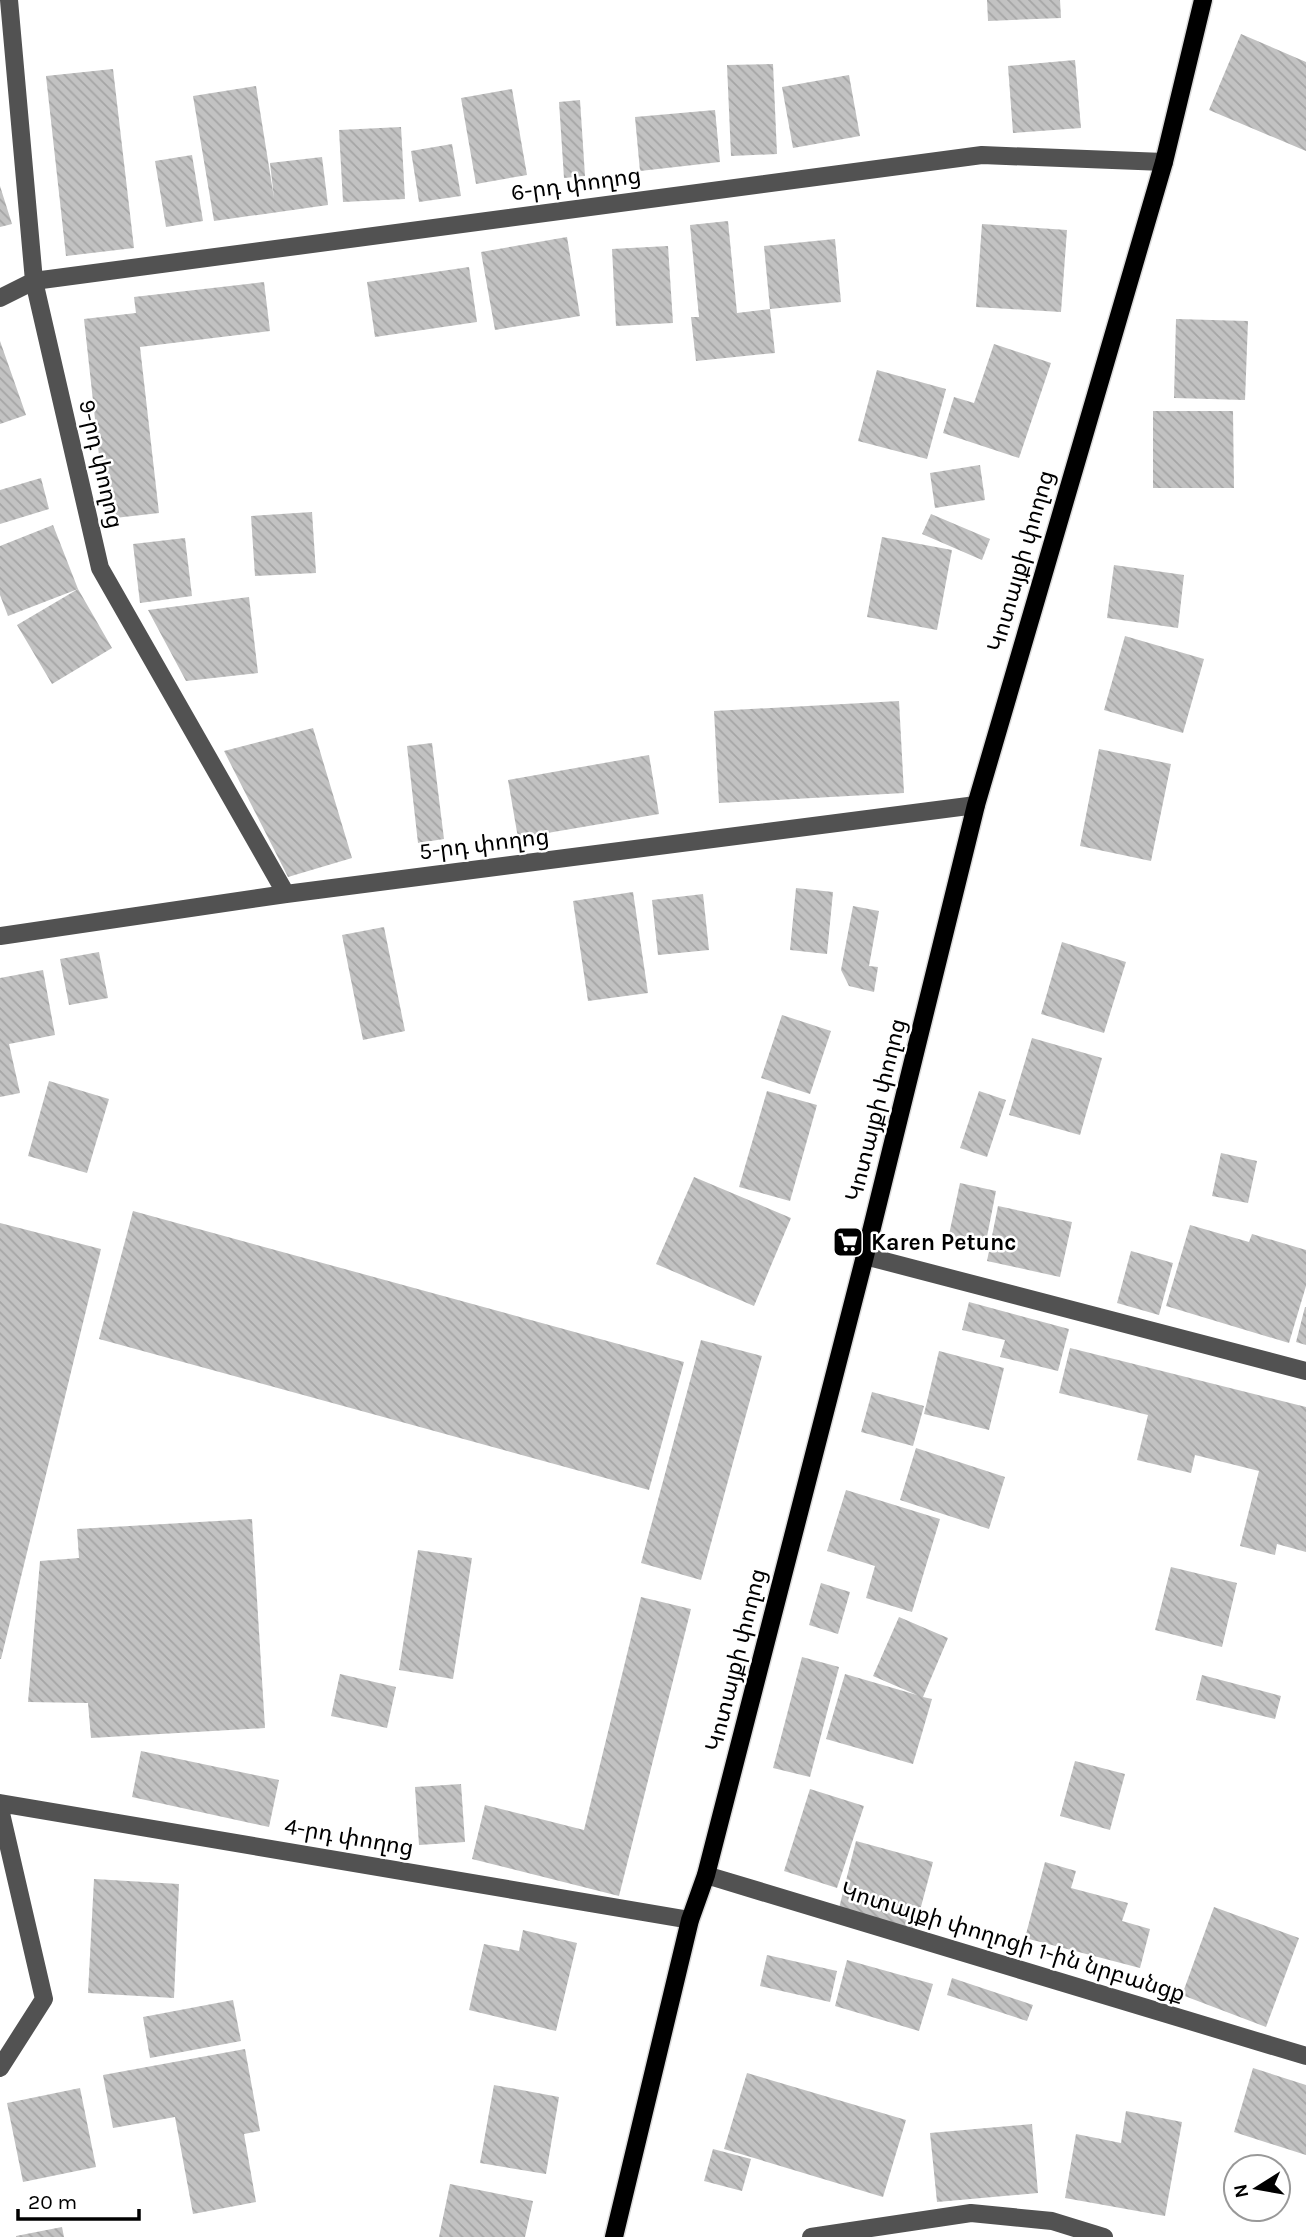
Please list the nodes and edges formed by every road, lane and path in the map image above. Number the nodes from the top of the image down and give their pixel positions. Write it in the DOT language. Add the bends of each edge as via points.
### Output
graph roads {
  1 [pos="9,0"];
  2 [pos="1203,0"];
  3 [pos="1164,162"];
  4 [pos="34,281"];
  5 [pos="0,298"];
  6 [pos="976,805"];
  7 [pos="286,894"];
  8 [pos="0,936"];
  9 [pos="865,1256"];
  10 [pos="1306,1371"];
  11 [pos="0,1802"];
  12 [pos="0,1809"];
  13 [pos="706,1875"];
  14 [pos="690,1920"];
  15 [pos="1306,2056"];
  16 [pos="0,2068"];
  17 [pos="614,2237"];
  18 [pos="811,2237"];
  19 [pos="1104,2237"];
  1 -- 4 [label="street, 9-րդ փողոց"];
  2 -- 3 [label="main road, Կոտայքի փողոց"];
  3 -- 4 [label="street, 6-րդ փողոց" via="982,155"];
  3 -- 6 [label="main road, Կոտայքի փողոց"];
  4 -- 5 [label="street, 6-րդ փողոց"];
  4 -- 7 [label="street, 9-րդ փողոց" via="100,568"];
  6 -- 7 [label="street, 5-րդ փողոց"];
  6 -- 9 [label="main road, Կոտայքի փողոց"];
  7 -- 8 [label="street, 5-րդ փողոց"];
  9 -- 10 [label="street"];
  9 -- 13 [label="main road, Կոտայքի փողոց"];
  11 -- 14 [label="street, 4-րդ փողոց"];
  12 -- 16 [label="street" via="44,1999"];
  13 -- 14 [label="main road, Կոտայքի փողոց"];
  13 -- 15 [label="street, Կոտայքի փողոցի 1-ին նրբանցք"];
  14 -- 17 [label="main road, Կոտայքի փողոց"];
  18 -- 19 [label="street" via="971,2213 1052,2221"];
}
